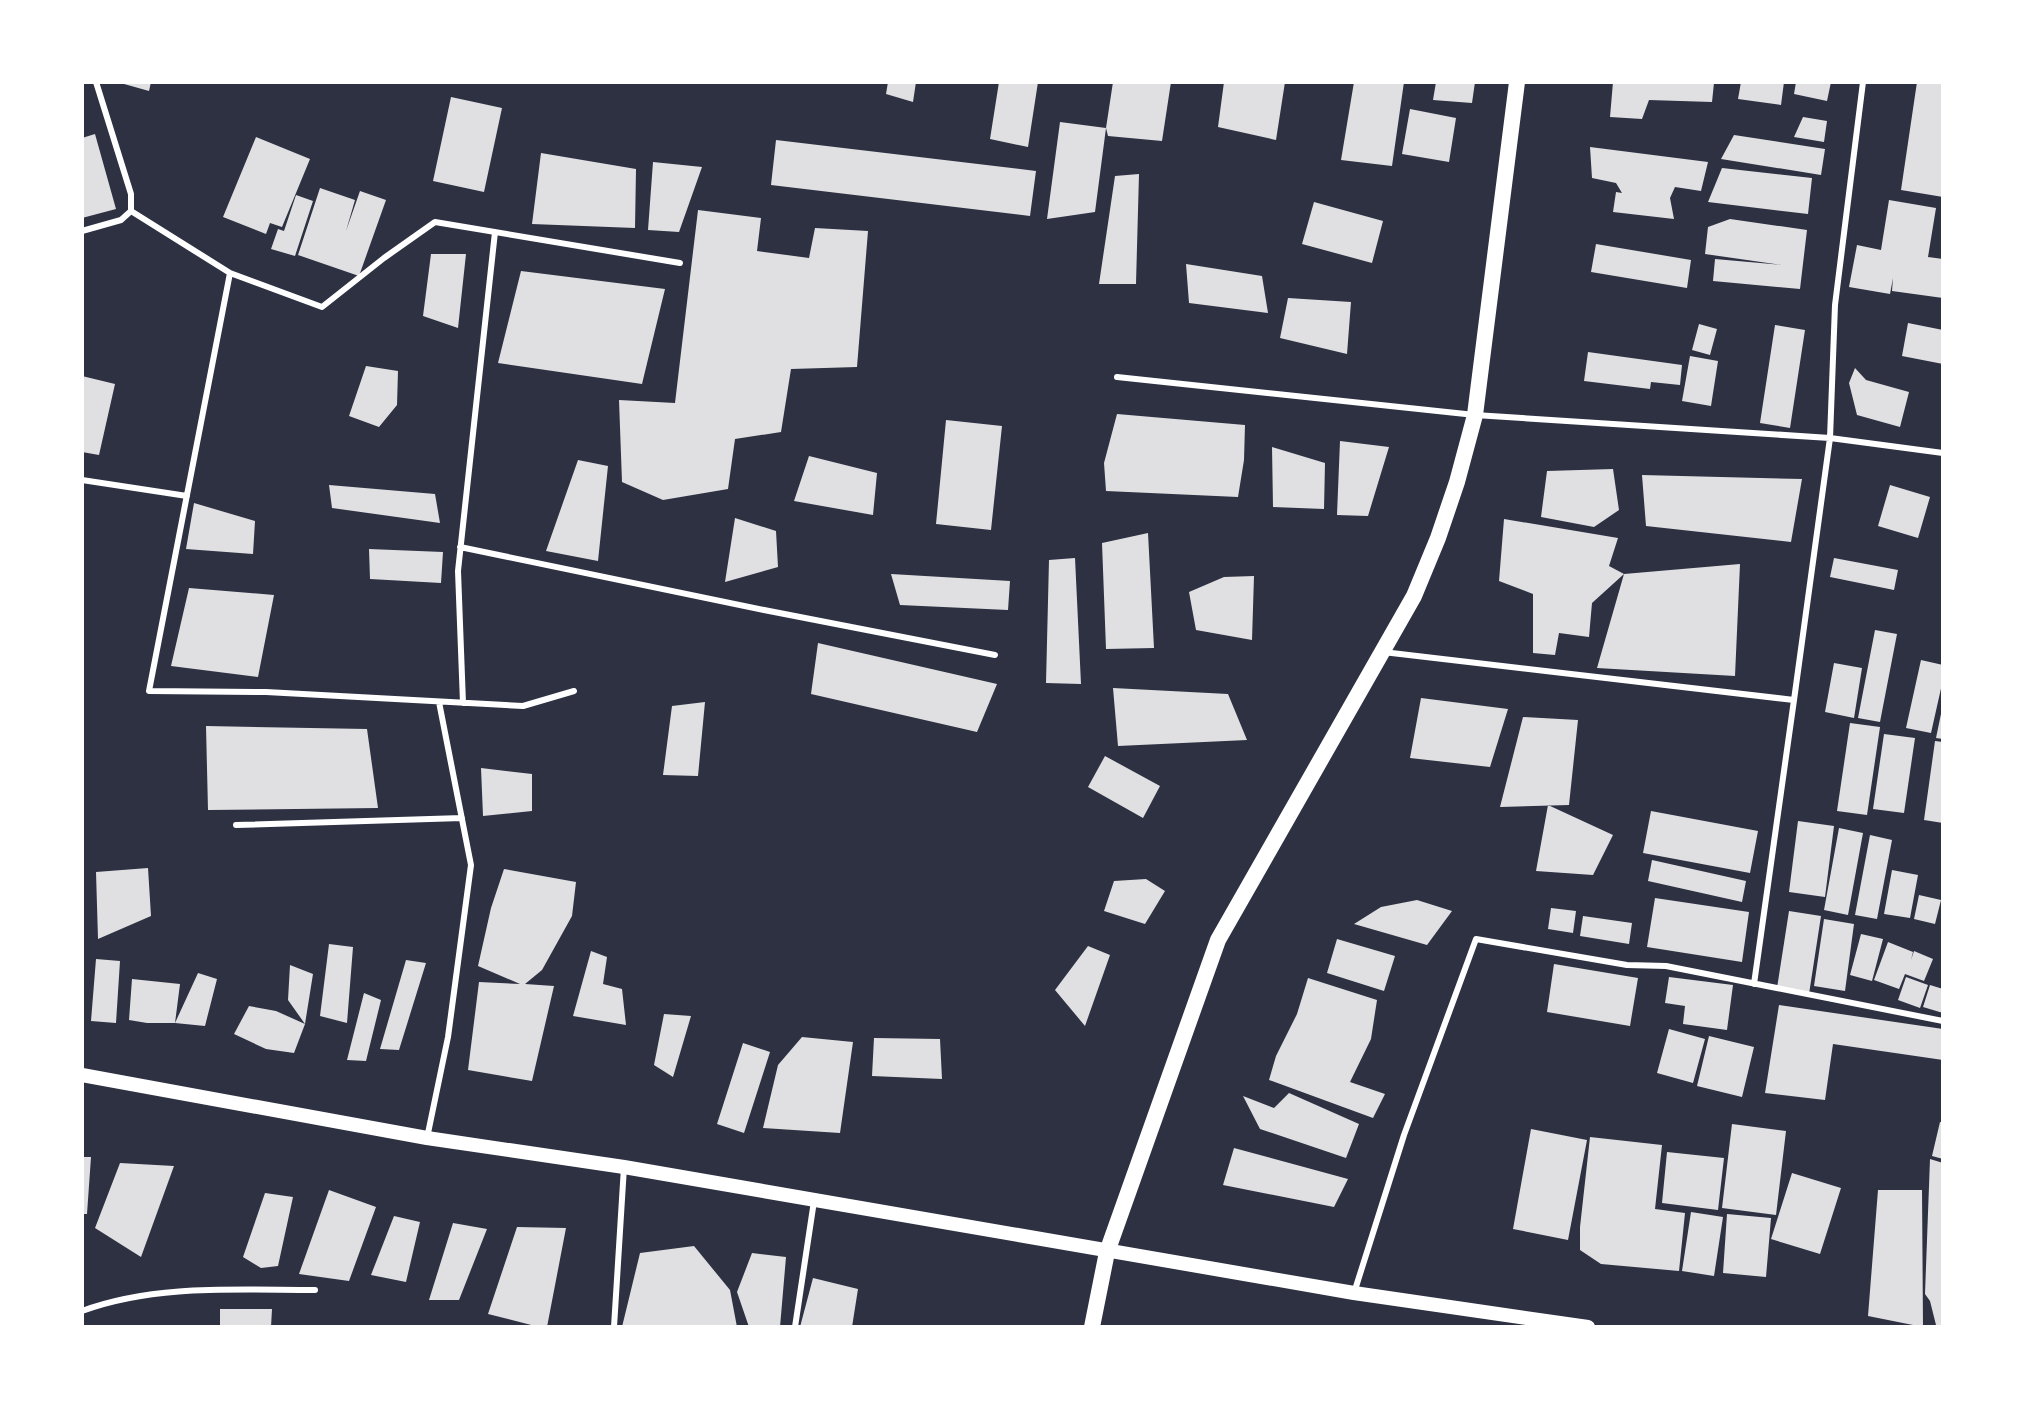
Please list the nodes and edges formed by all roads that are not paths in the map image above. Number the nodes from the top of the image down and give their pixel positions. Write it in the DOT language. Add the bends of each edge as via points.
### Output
graph roads {
  1 [pos="96,82"];
  2 [pos="1517,82"];
  3 [pos="1863,82"];
  4 [pos="131,211"];
  5 [pos="82,231"];
  6 [pos="495,232"];
  7 [pos="680,263"];
  8 [pos="230,273"];
  9 [pos="1117,377"];
  10 [pos="1475,415"];
  11 [pos="1830,438"];
  12 [pos="1943,453"];
  13 [pos="82,480"];
  14 [pos="187,496"];
  15 [pos="460,547"];
  16 [pos="1383,652"];
  17 [pos="995,655"];
  18 [pos="574,691"];
  19 [pos="1794,700"];
  20 [pos="439,702"];
  21 [pos="463,703"];
  22 [pos="462,818"];
  23 [pos="236,825"];
  24 [pos="1754,984"];
  25 [pos="1943,1021"];
  26 [pos="82,1075"];
  27 [pos="427,1138"];
  28 [pos="624,1167"];
  29 [pos="814,1201"];
  30 [pos="1107,1252"];
  31 [pos="315,1290"];
  32 [pos="1354,1293"];
  33 [pos="82,1311"];
  34 [pos="614,1327"];
  35 [pos="795,1327"];
  36 [pos="1092,1327"];
  37 [pos="1588,1327"];
  1 -- 4 [label="lane" via="131,194"];
  2 -- 10 [label="main road"];
  3 -- 11 [label="lane" via="1835,305"];
  4 -- 5 [label="lane" via="121,220"];
  4 -- 8 [label="lane"];
  6 -- 7 [label="lane"];
  6 -- 8 [label="lane" via="435,222 322,307"];
  6 -- 15 [label="lane"];
  8 -- 14 [label="lane"];
  9 -- 10 [label="lane"];
  10 -- 11 [label="lane"];
  10 -- 16 [label="main road" via="1438,538"];
  11 -- 12 [label="lane"];
  11 -- 19 [label="lane"];
  13 -- 14 [label="lane"];
  14 -- 20 [label="lane" via="149,691"];
  15 -- 17 [label="lane"];
  15 -- 21 [label="lane"];
  16 -- 19 [label="lane"];
  16 -- 30 [label="main road" via="1218,940"];
  18 -- 21 [label="lane" via="523,706"];
  19 -- 24 [label="lane"];
  20 -- 21 [label="lane"];
  20 -- 22 [label="lane"];
  22 -- 23 [label="lane"];
  22 -- 27 [label="lane" via="471,865 448,1037"];
  24 -- 25 [label="lane"];
  24 -- 32 [label="lane" via="1476,939 1404,1135"];
  26 -- 27 [label="street"];
  27 -- 28 [label="street"];
  28 -- 29 [label="street"];
  28 -- 34 [label="lane"];
  29 -- 30 [label="street"];
  29 -- 35 [label="lane"];
  30 -- 32 [label="street"];
  30 -- 36 [label="main road"];
  31 -- 33 [label="lane" via="193,1290 109,1301"];
  32 -- 37 [label="street"];
}
